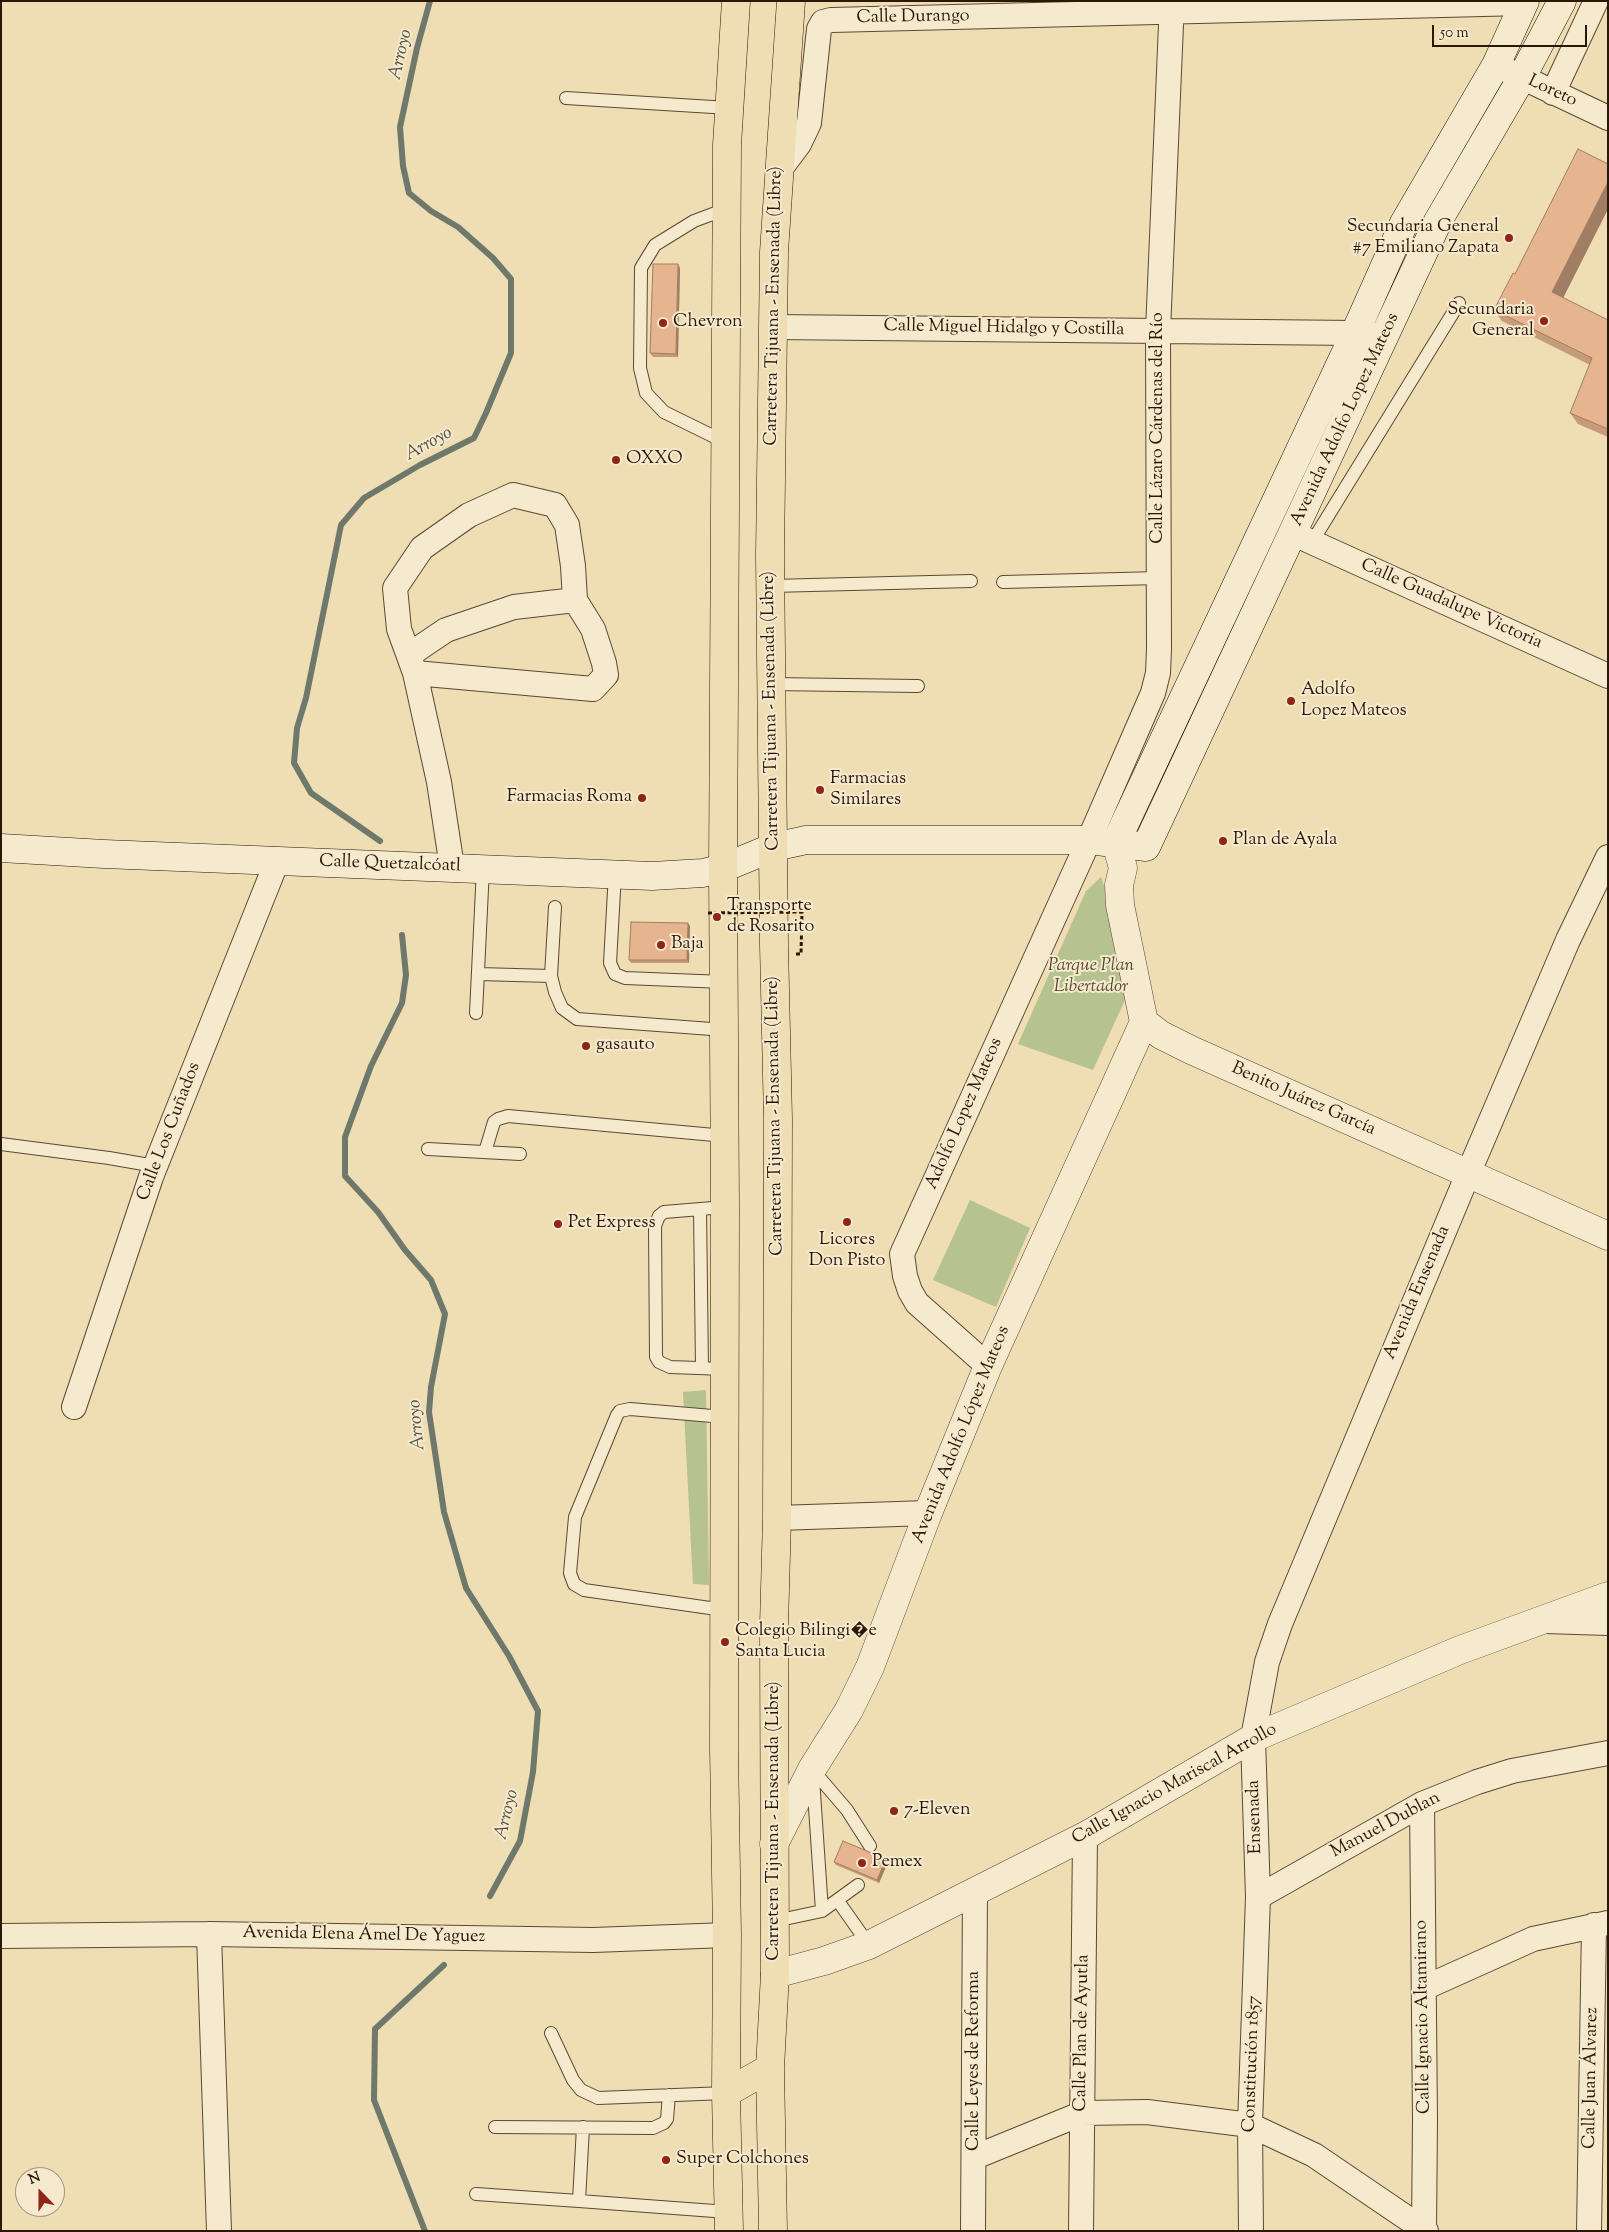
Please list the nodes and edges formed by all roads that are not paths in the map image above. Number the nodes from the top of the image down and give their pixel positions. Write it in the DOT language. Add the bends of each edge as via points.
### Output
graph roads {
  1 [pos="736,1"];
  2 [pos="791,1"];
  3 [pos="1562,1"];
  4 [pos="1596,1"];
  5 [pos="1524,2"];
  6 [pos="1172,6"];
  7 [pos="1496,65"];
  8 [pos="1521,78"];
  9 [pos="1553,93"];
  10 [pos="566,98"];
  11 [pos="729,108"];
  12 [pos="1608,118"];
  13 [pos="778,172"];
  14 [pos="726,209"];
  15 [pos="1459,303"];
  16 [pos="773,327"];
  17 [pos="1158,331"];
  18 [pos="1355,333"];
  19 [pos="1385,337"];
  20 [pos="724,442"];
  21 [pos="1303,538"];
  22 [pos="1159,578"];
  23 [pos="971,581"];
  24 [pos="1003,582"];
  25 [pos="771,586"];
  26 [pos="575,600"];
  27 [pos="412,664"];
  28 [pos="1608,676"];
  29 [pos="772,684"];
  30 [pos="918,686"];
  31 [pos="1088,840"];
  32 [pos="774,847"];
  33 [pos="1,848"];
  34 [pos="1120,855"];
  35 [pos="1608,857"];
  36 [pos="277,861"];
  37 [pos="452,867"];
  38 [pos="483,868"];
  39 [pos="723,868"];
  40 [pos="615,873"];
  41 [pos="556,907"];
  42 [pos="479,974"];
  43 [pos="551,976"];
  44 [pos="724,982"];
  45 [pos="476,1013"];
  46 [pos="1144,1022"];
  47 [pos="725,1030"];
  48 [pos="725,1136"];
  49 [pos="1,1144"];
  50 [pos="428,1149"];
  51 [pos="485,1152"];
  52 [pos="520,1154"];
  53 [pos="155,1166"];
  54 [pos="1468,1174"];
  55 [pos="713,1208"];
  56 [pos="1608,1236"];
  57 [pos="988,1366"];
  58 [pos="713,1368"];
  59 [pos="74,1407"];
  60 [pos="724,1417"];
  61 [pos="928,1513"];
  62 [pos="777,1518"];
  63 [pos="1608,1596"];
  64 [pos="724,1610"];
  65 [pos="1540,1620"];
  66 [pos="1608,1623"];
  67 [pos="1253,1738"];
  68 [pos="1608,1753"];
  69 [pos="812,1769"];
  70 [pos="1422,1804"];
  71 [pos="1085,1836"];
  72 [pos="774,1844"];
  73 [pos="870,1846"];
  74 [pos="858,1885"];
  75 [pos="975,1891"];
  76 [pos="1258,1897"];
  77 [pos="838,1901"];
  78 [pos="822,1911"];
  79 [pos="775,1921"];
  80 [pos="1601,1924"];
  81 [pos="210,1934"];
  82 [pos="727,1935"];
  83 [pos="1,1936"];
  84 [pos="869,1945"];
  85 [pos="776,1974"];
  86 [pos="1424,1988"];
  87 [pos="551,2033"];
  88 [pos="770,2068"];
  89 [pos="726,2093"];
  90 [pos="670,2095"];
  91 [pos="1083,2113"];
  92 [pos="1250,2125"];
  93 [pos="496,2127"];
  94 [pos="583,2127"];
  95 [pos="975,2157"];
  96 [pos="476,2194"];
  97 [pos="579,2201"];
  98 [pos="729,2222"];
  99 [pos="1424,2230"];
  100 [pos="219,2231"];
  101 [pos="773,2231"];
  102 [pos="973,2231"];
  103 [pos="1081,2231"];
  104 [pos="1251,2231"];
  105 [pos="1589,2231"];
  1 -- 11 [label="highway"];
  2 -- 13 [label="highway, Carretera Tijuana - Ensenada (Libre)"];
  3 -- 8 [label="main road, Avenida Adolfo Lopez Mateos"];
  4 -- 9 [label="street"];
  5 -- 6 [label="street, Calle Durango"];
  5 -- 7 [label="main road, Avenida Adolfo Lopez Mateos"];
  6 -- 13 [label="street, Calle Durango" via="823,22 819,30 809,123 799,144"];
  6 -- 17 [label="street, Calle Lázaro Cárdenas del Río"];
  7 -- 8 [label="street, Loreto"];
  7 -- 18 [label="main road, Avenida Adolfo Lopez Mateos" via="1404,223"];
  8 -- 9 [label="street, Loreto"];
  8 -- 19 [label="main road, Avenida Adolfo Lopez Mateos" via="1438,221"];
  9 -- 12 [label="street, Loreto"];
  10 -- 11 [label="lane"];
  11 -- 14 [label="highway"];
  13 -- 16 [label="highway, Carretera Tijuana - Ensenada (Libre)"];
  14 -- 20 [label="highway"];
  14 -- 20 [label="lane" via="694,221 655,245 641,268 640,368 646,393 664,412"];
  15 -- 21 [label="lane"];
  16 -- 17 [label="street, Calle Miguel Hidalgo y Costilla"];
  16 -- 25 [label="highway, Carretera Tijuana - Ensenada (Libre)"];
  17 -- 18 [label="street, Calle Miguel Hidalgo y Costilla"];
  17 -- 22 [label="street, Calle Lázaro Cárdenas del Río"];
  18 -- 19 [label="street, Calle Miguel Hidalgo y Costilla"];
  18 -- 34 [label="main road, Avenida Adolfo Lopez Mateos"];
  19 -- 21 [label="main road, Avenida Adolfo Lopez Mateos"];
  20 -- 39 [label="highway"];
  21 -- 28 [label="street, Calle Guadalupe Victoria"];
  21 -- 34 [label="main road, Avenida Adolfo Lopez Mateos" via="1146,847"];
  22 -- 24 [label="lane"];
  22 -- 31 [label="street, Calle Lázaro Cárdenas del Río" via="1158,673 1153,693"];
  23 -- 25 [label="lane"];
  25 -- 29 [label="highway, Carretera Tijuana - Ensenada (Libre)"];
  26 -- 27 [label="street" via="514,607 446,630"];
  26 -- 27 [label="street" via="593,628 604,662 606,675 593,689"];
  26 -- 27 [label="street" via="567,525 555,504 514,495 469,515 422,548 394,588 398,629"];
  27 -- 37 [label="street" via="439,782"];
  29 -- 30 [label="lane"];
  29 -- 32 [label="highway, Carretera Tijuana - Ensenada (Libre)"];
  31 -- 32 [label="main road" via="806,840"];
  31 -- 34 [label="main road"];
  31 -- 57 [label="street, Adolfo Lopez Mateos" via="902,1254 905,1276 917,1303"];
  32 -- 39 [label="main road, Calle Quetzalcóatl"];
  32 -- 62 [label="highway, Carretera Tijuana - Ensenada (Libre)" via="778,1119"];
  33 -- 36 [label="main road, Calle Quetzalcóatl"];
  34 -- 46 [label="main road" via="1120,905"];
  35 -- 54 [label="street, Avenida Ensenada" via="1568,940"];
  36 -- 37 [label="main road, Calle Quetzalcóatl"];
  36 -- 53 [label="street, Calle Los Cuñados"];
  37 -- 38 [label="main road, Calle Quetzalcóatl"];
  38 -- 40 [label="main road, Calle Quetzalcóatl"];
  38 -- 42 [label="lane"];
  39 -- 40 [label="main road, Calle Quetzalcóatl" via="686,876"];
  39 -- 44 [label="highway"];
  40 -- 44 [label="lane" via="610,963 615,974 625,978"];
  41 -- 43 [label="lane"];
  42 -- 43 [label="lane"];
  42 -- 45 [label="lane"];
  43 -- 47 [label="lane" via="562,1008 577,1019"];
  44 -- 47 [label="highway"];
  46 -- 54 [label="main road, Benito Juárez García" via="1191,1050"];
  46 -- 57 [label="main road, Avenida Adolfo López Mateos"];
  47 -- 48 [label="highway"];
  48 -- 51 [label="lane" via="508,1116 494,1122"];
  48 -- 55 [label="highway"];
  49 -- 53 [label="lane"];
  50 -- 51 [label="lane"];
  51 -- 52 [label="lane"];
  53 -- 59 [label="street, Calle Los Cuñados"];
  54 -- 56 [label="main road, Benito Juárez García"];
  54 -- 67 [label="street, Avenida Ensenada" via="1280,1624 1267,1662"];
  55 -- 58 [label="highway"];
  55 -- 58 [label="lane" via="669,1211 656,1221 655,1351 664,1366"];
  57 -- 61 [label="main road, Avenida Adolfo López Mateos"];
  58 -- 60 [label="highway"];
  60 -- 64 [label="highway"];
  60 -- 64 [label="lane" via="630,1409 616,1415 575,1517 570,1573 574,1584 584,1590"];
  61 -- 62 [label="street"];
  61 -- 69 [label="main road, Avenida Adolfo López Mateos" via="870,1667 849,1710"];
  62 -- 72 [label="highway, Carretera Tijuana - Ensenada (Libre)"];
  63 -- 65 [label="main road, Calle Ignacio Mariscal Arrollo"];
  64 -- 82 [label="highway"];
  65 -- 66 [label="street"];
  65 -- 67 [label="main road, Calle Ignacio Mariscal Arrollo" via="1451,1653"];
  67 -- 71 [label="main road, Calle Ignacio Mariscal Arrollo"];
  67 -- 76 [label="street, Ensenada"];
  68 -- 70 [label="street, Manuel Dublan" via="1512,1771"];
  69 -- 72 [label="main road, Avenida Adolfo López Mateos"];
  69 -- 73 [label="lane" via="847,1810"];
  69 -- 78 [label="lane"];
  70 -- 76 [label="street, Manuel Dublan"];
  70 -- 86 [label="street, Calle Ignacio Altamirano"];
  71 -- 75 [label="main road, Calle Ignacio Mariscal Arrollo"];
  71 -- 91 [label="street, Calle Plan de Ayutla"];
  72 -- 79 [label="highway, Carretera Tijuana - Ensenada (Libre)"];
  74 -- 77 [label="lane"];
  75 -- 84 [label="main road, Calle Ignacio Mariscal Arrollo"];
  75 -- 95 [label="street, Calle Leyes de Reforma"];
  76 -- 92 [label="street, Constitución 1857"];
  77 -- 78 [label="lane"];
  77 -- 84 [label="lane"];
  78 -- 79 [label="lane"];
  79 -- 85 [label="highway, Carretera Tijuana - Ensenada (Libre)"];
  80 -- 86 [label="street" via="1533,1940"];
  80 -- 105 [label="street, Calle Juan Álvarez"];
  81 -- 82 [label="street, Avenida Elena Ámel De Yaguez" via="593,1940"];
  81 -- 83 [label="street, Avenida Elena Ámel De Yaguez"];
  81 -- 100 [label="street"];
  82 -- 89 [label="highway"];
  84 -- 85 [label="main road, Calle Ignacio Mariscal Arrollo"];
  85 -- 88 [label="highway, Carretera Tijuana - Ensenada (Libre)"];
  86 -- 99 [label="street, Calle Ignacio Altamirano"];
  87 -- 90 [label="lane" via="572,2080 581,2090 598,2098"];
  88 -- 89 [label="highway"];
  88 -- 101 [label="highway, Carretera Tijuana - Ensenada (Libre)"];
  89 -- 90 [label="lane"];
  89 -- 98 [label="highway"];
  90 -- 94 [label="lane" via="667,2119 659,2126"];
  91 -- 92 [label="street" via="1147,2112"];
  91 -- 95 [label="street"];
  91 -- 103 [label="street, Calle Plan de Ayutla"];
  92 -- 99 [label="street" via="1314,2155"];
  92 -- 104 [label="street, Constitución 1857"];
  93 -- 94 [label="lane"];
  94 -- 97 [label="lane"];
  95 -- 102 [label="street, Calle Leyes de Reforma"];
  96 -- 97 [label="lane"];
  97 -- 98 [label="lane"];
}
